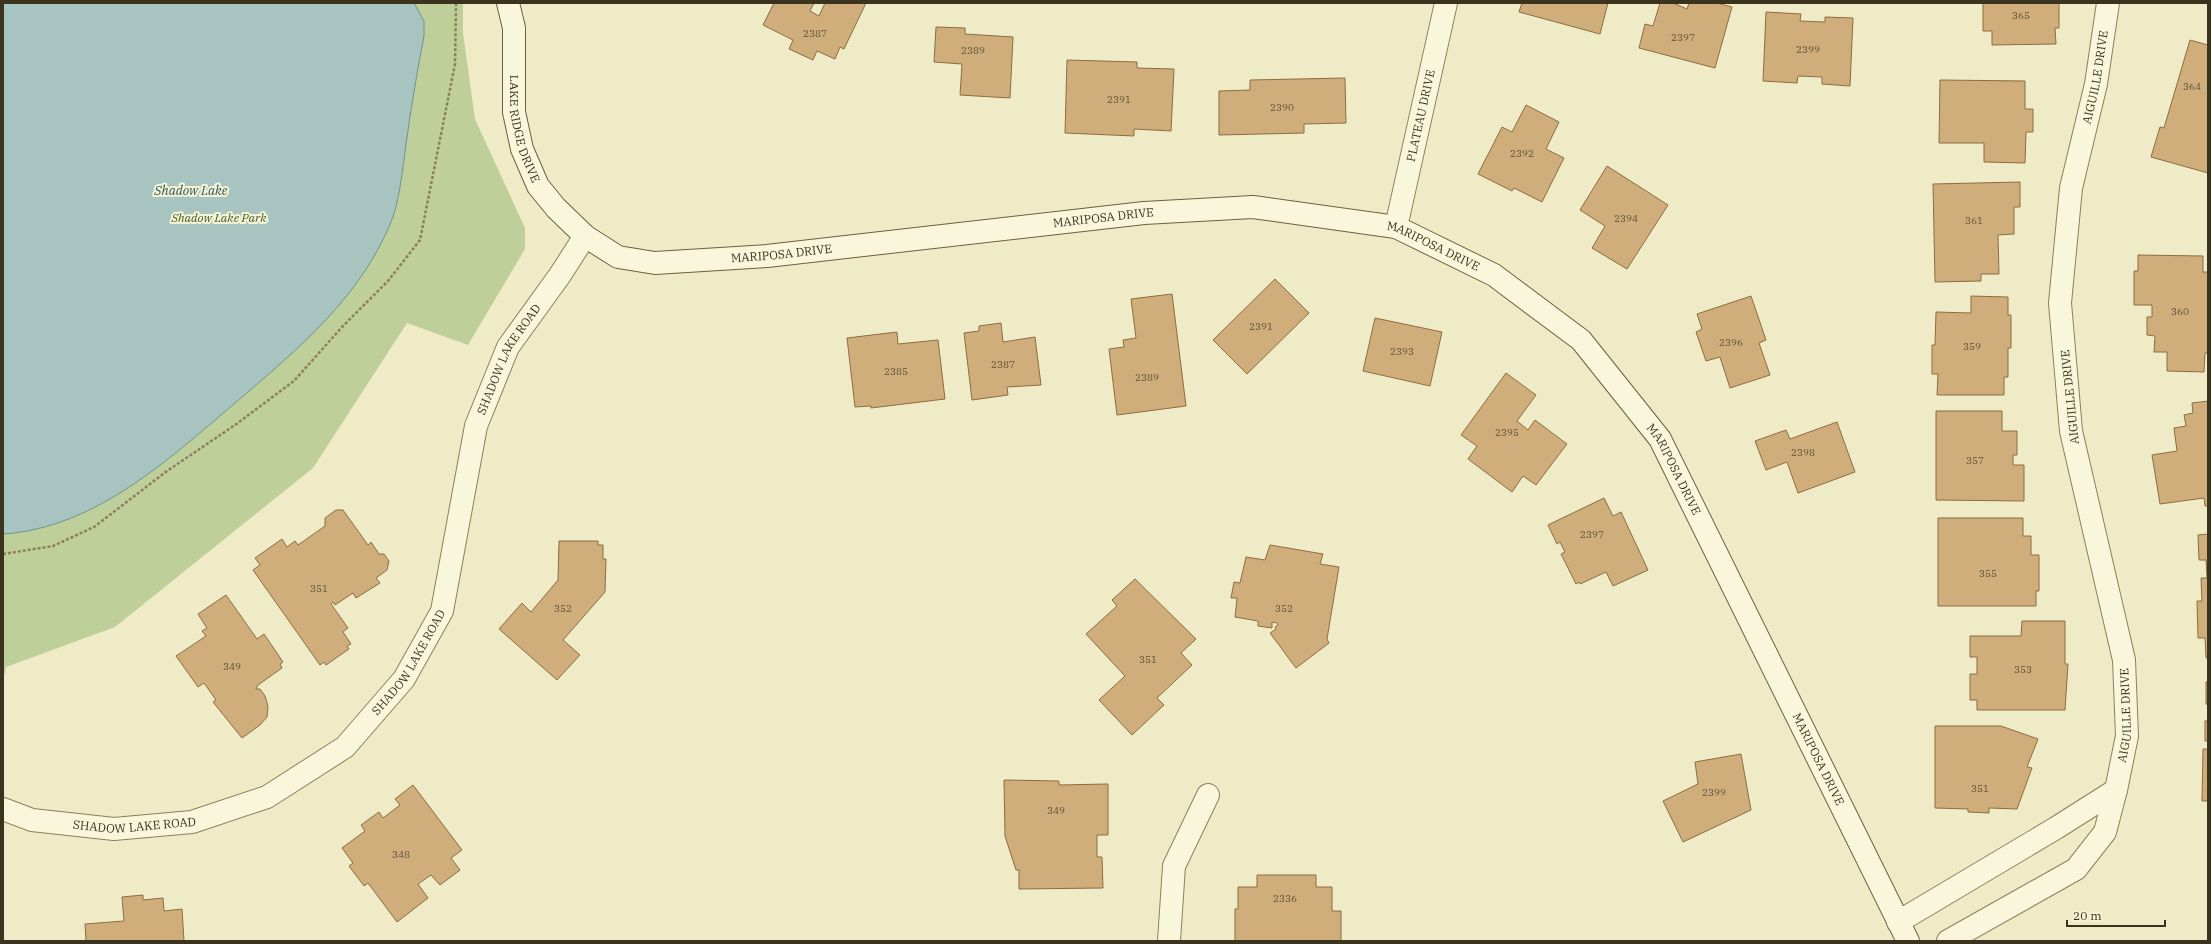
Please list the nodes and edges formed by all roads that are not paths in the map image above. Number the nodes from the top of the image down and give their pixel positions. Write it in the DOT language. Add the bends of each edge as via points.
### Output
graph roads {
  1 [pos="508,3"];
  2 [pos="1446,3"];
  3 [pos="2108,3"];
  4 [pos="1396,228"];
  5 [pos="585,236"];
  6 [pos="2116,790"];
  7 [pos="1208,794"];
  8 [pos="3,808"];
  9 [pos="1903,932"];
  10 [pos="1169,941"];
  11 [pos="1948,941"];
  1 -- 5 [label="street, LAKE RIDGE DRIVE" via="514,28 514,112 522,148 538,186"];
  2 -- 4 [label="street, PLATEAU DRIVE"];
  3 -- 6 [label="street, AIGUILLE DRIVE" via="2096,84 2071,188 2060,303 2071,431 2124,660 2126,736"];
  4 -- 5 [label="street, MARIPOSA DRIVE" via="1253,207 1144,213 767,256 655,263 618,258"];
  4 -- 9 [label="street, MARIPOSA DRIVE" via="1494,275 1581,340 1660,439"];
  5 -- 8 [label="street, SHADOW LAKE ROAD" via="508,347 476,426 442,612 404,679 345,747 267,797 192,822 114,829 32,820"];
  6 -- 9 [label="street"];
  6 -- 11 [label="street, AIGUILLE DRIVE" via="2105,832 2076,869"];
  7 -- 10 [label="street" via="1174,866"];
}
